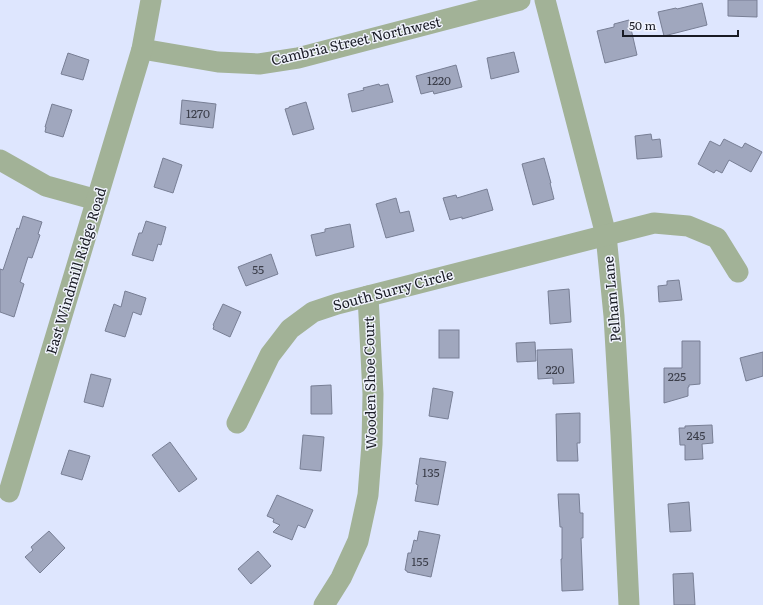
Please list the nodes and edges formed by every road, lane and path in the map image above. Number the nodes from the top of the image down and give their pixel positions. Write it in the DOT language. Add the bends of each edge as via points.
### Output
graph roads {
  1 [pos="150,0"];
  2 [pos="520,0"];
  3 [pos="545,0"];
  4 [pos="142,49"];
  5 [pos="0,160"];
  6 [pos="97,200"];
  7 [pos="606,235"];
  8 [pos="738,272"];
  9 [pos="368,296"];
  10 [pos="237,423"];
  11 [pos="9,492"];
  12 [pos="324,605"];
  13 [pos="629,605"];
  1 -- 4 [label="street, East Windmill Ridge Road"];
  2 -- 4 [label="street, Cambria Street Northwest" via="298,58 258,64 218,62"];
  3 -- 7 [label="street, Pelham Lane"];
  4 -- 6 [label="street, East Windmill Ridge Road"];
  5 -- 6 [label="street" via="46,186"];
  6 -- 11 [label="street, East Windmill Ridge Road"];
  7 -- 8 [label="street, South Surry Circle" via="654,223 688,226 717,238"];
  7 -- 9 [label="street, South Surry Circle"];
  7 -- 13 [label="street, Pelham Lane" via="614,316"];
  9 -- 10 [label="street, South Surry Circle" via="313,312 290,329 270,355"];
  9 -- 12 [label="street, Wooden Shoe Court" via="373,394 368,495 358,541 341,578"];
}
